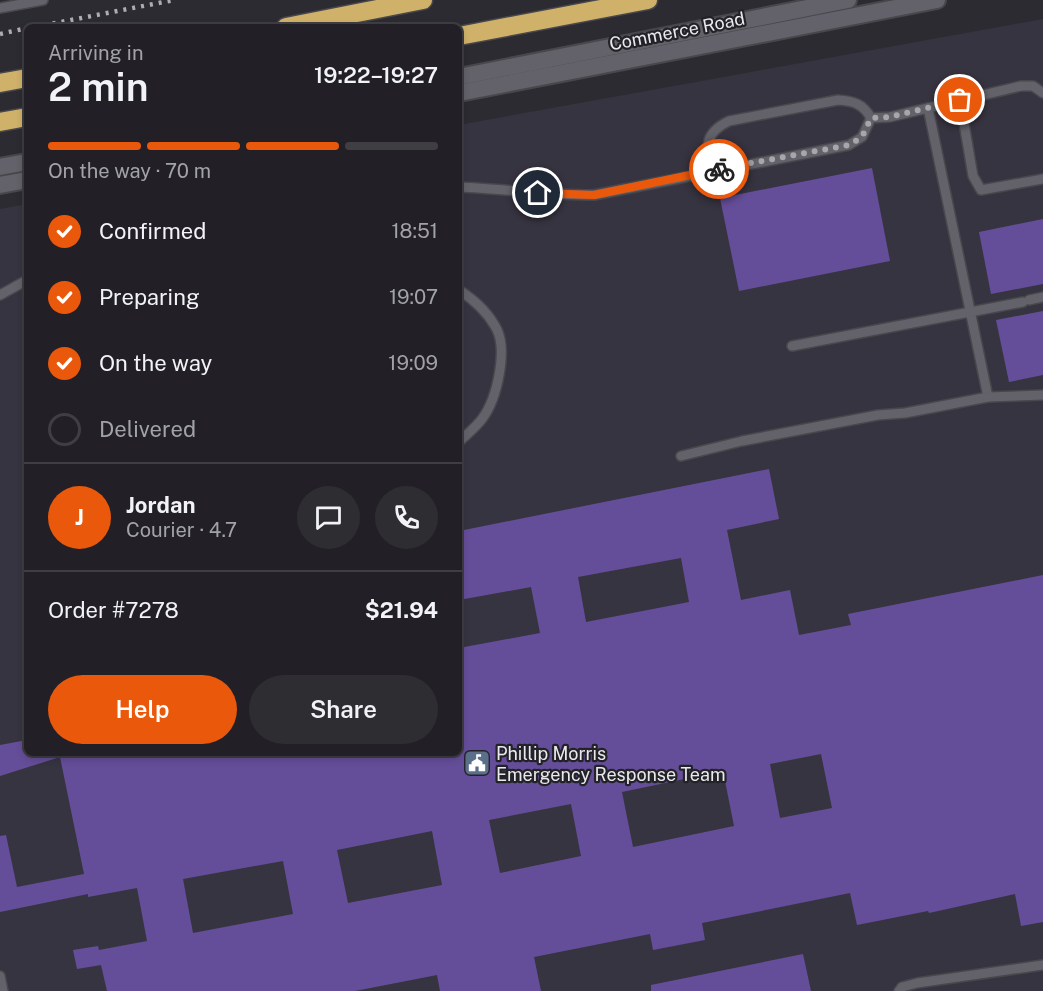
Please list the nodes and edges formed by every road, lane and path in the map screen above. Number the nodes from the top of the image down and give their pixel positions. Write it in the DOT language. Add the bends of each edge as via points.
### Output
graph roads {
  1 [pos="42,0"];
  2 [pos="423,0"];
  3 [pos="648,0"];
  4 [pos="848,0"];
  5 [pos="937,0"];
  6 [pos="0,8"];
  7 [pos="301,24"];
  8 [pos="462,35"];
  9 [pos="462,75"];
  10 [pos="24,79"];
  11 [pos="0,83"];
  12 [pos="462,92"];
  13 [pos="1043,93"];
  14 [pos="960,100"];
  15 [pos="928,108"];
  16 [pos="24,118"];
  17 [pos="871,118"];
  18 [pos="0,122"];
  19 [pos="24,163"];
  20 [pos="0,167"];
  21 [pos="711,171"];
  22 [pos="1043,180"];
  23 [pos="24,181"];
  24 [pos="0,185"];
  25 [pos="462,188"];
  26 [pos="24,282"];
  27 [pos="462,292"];
  28 [pos="0,295"];
  29 [pos="1043,297"];
  30 [pos="970,312"];
  31 [pos="792,346"];
  32 [pos="1043,395"];
  33 [pos="988,397"];
  34 [pos="462,439"];
  35 [pos="681,456"];
  36 [pos="1043,965"];
  37 [pos="0,976"];
  38 [pos="3,991"];
  39 [pos="899,991"];
  1 -- 6 [label="lane"];
  2 -- 7 [label="highway"];
  3 -- 8 [label="highway"];
  4 -- 9 [label="main road, Commerce Road"];
  5 -- 12 [label="main road, Commerce Road"];
  10 -- 11 [label="highway"];
  13 -- 14 [label="lane" via="1033,86 1021,86"];
  14 -- 15 [label="lane"];
  14 -- 22 [label="lane" via="973,176 981,190"];
  15 -- 17 [label="lane"];
  15 -- 30 [label="lane"];
  16 -- 18 [label="highway"];
  17 -- 21 [label="lane" via="862,137 849,145"];
  17 -- 21 [label="lane" via="865,107 838,100 729,121 716,127 708,140"];
  19 -- 20 [label="main road"];
  21 -- 25 [label="lane" via="594,195"];
  23 -- 24 [label="main road"];
  26 -- 28 [label="lane"];
  27 -- 34 [label="lane" via="477,302 497,328 501,359 496,389 483,418"];
  29 -- 30 [label="lane"];
  30 -- 31 [label="lane"];
  30 -- 33 [label="lane"];
  32 -- 33 [label="lane"];
  33 -- 35 [label="lane" via="866,417"];
  36 -- 39 [label="lane" via="917,983"];
  37 -- 38 [label="lane"];
}
